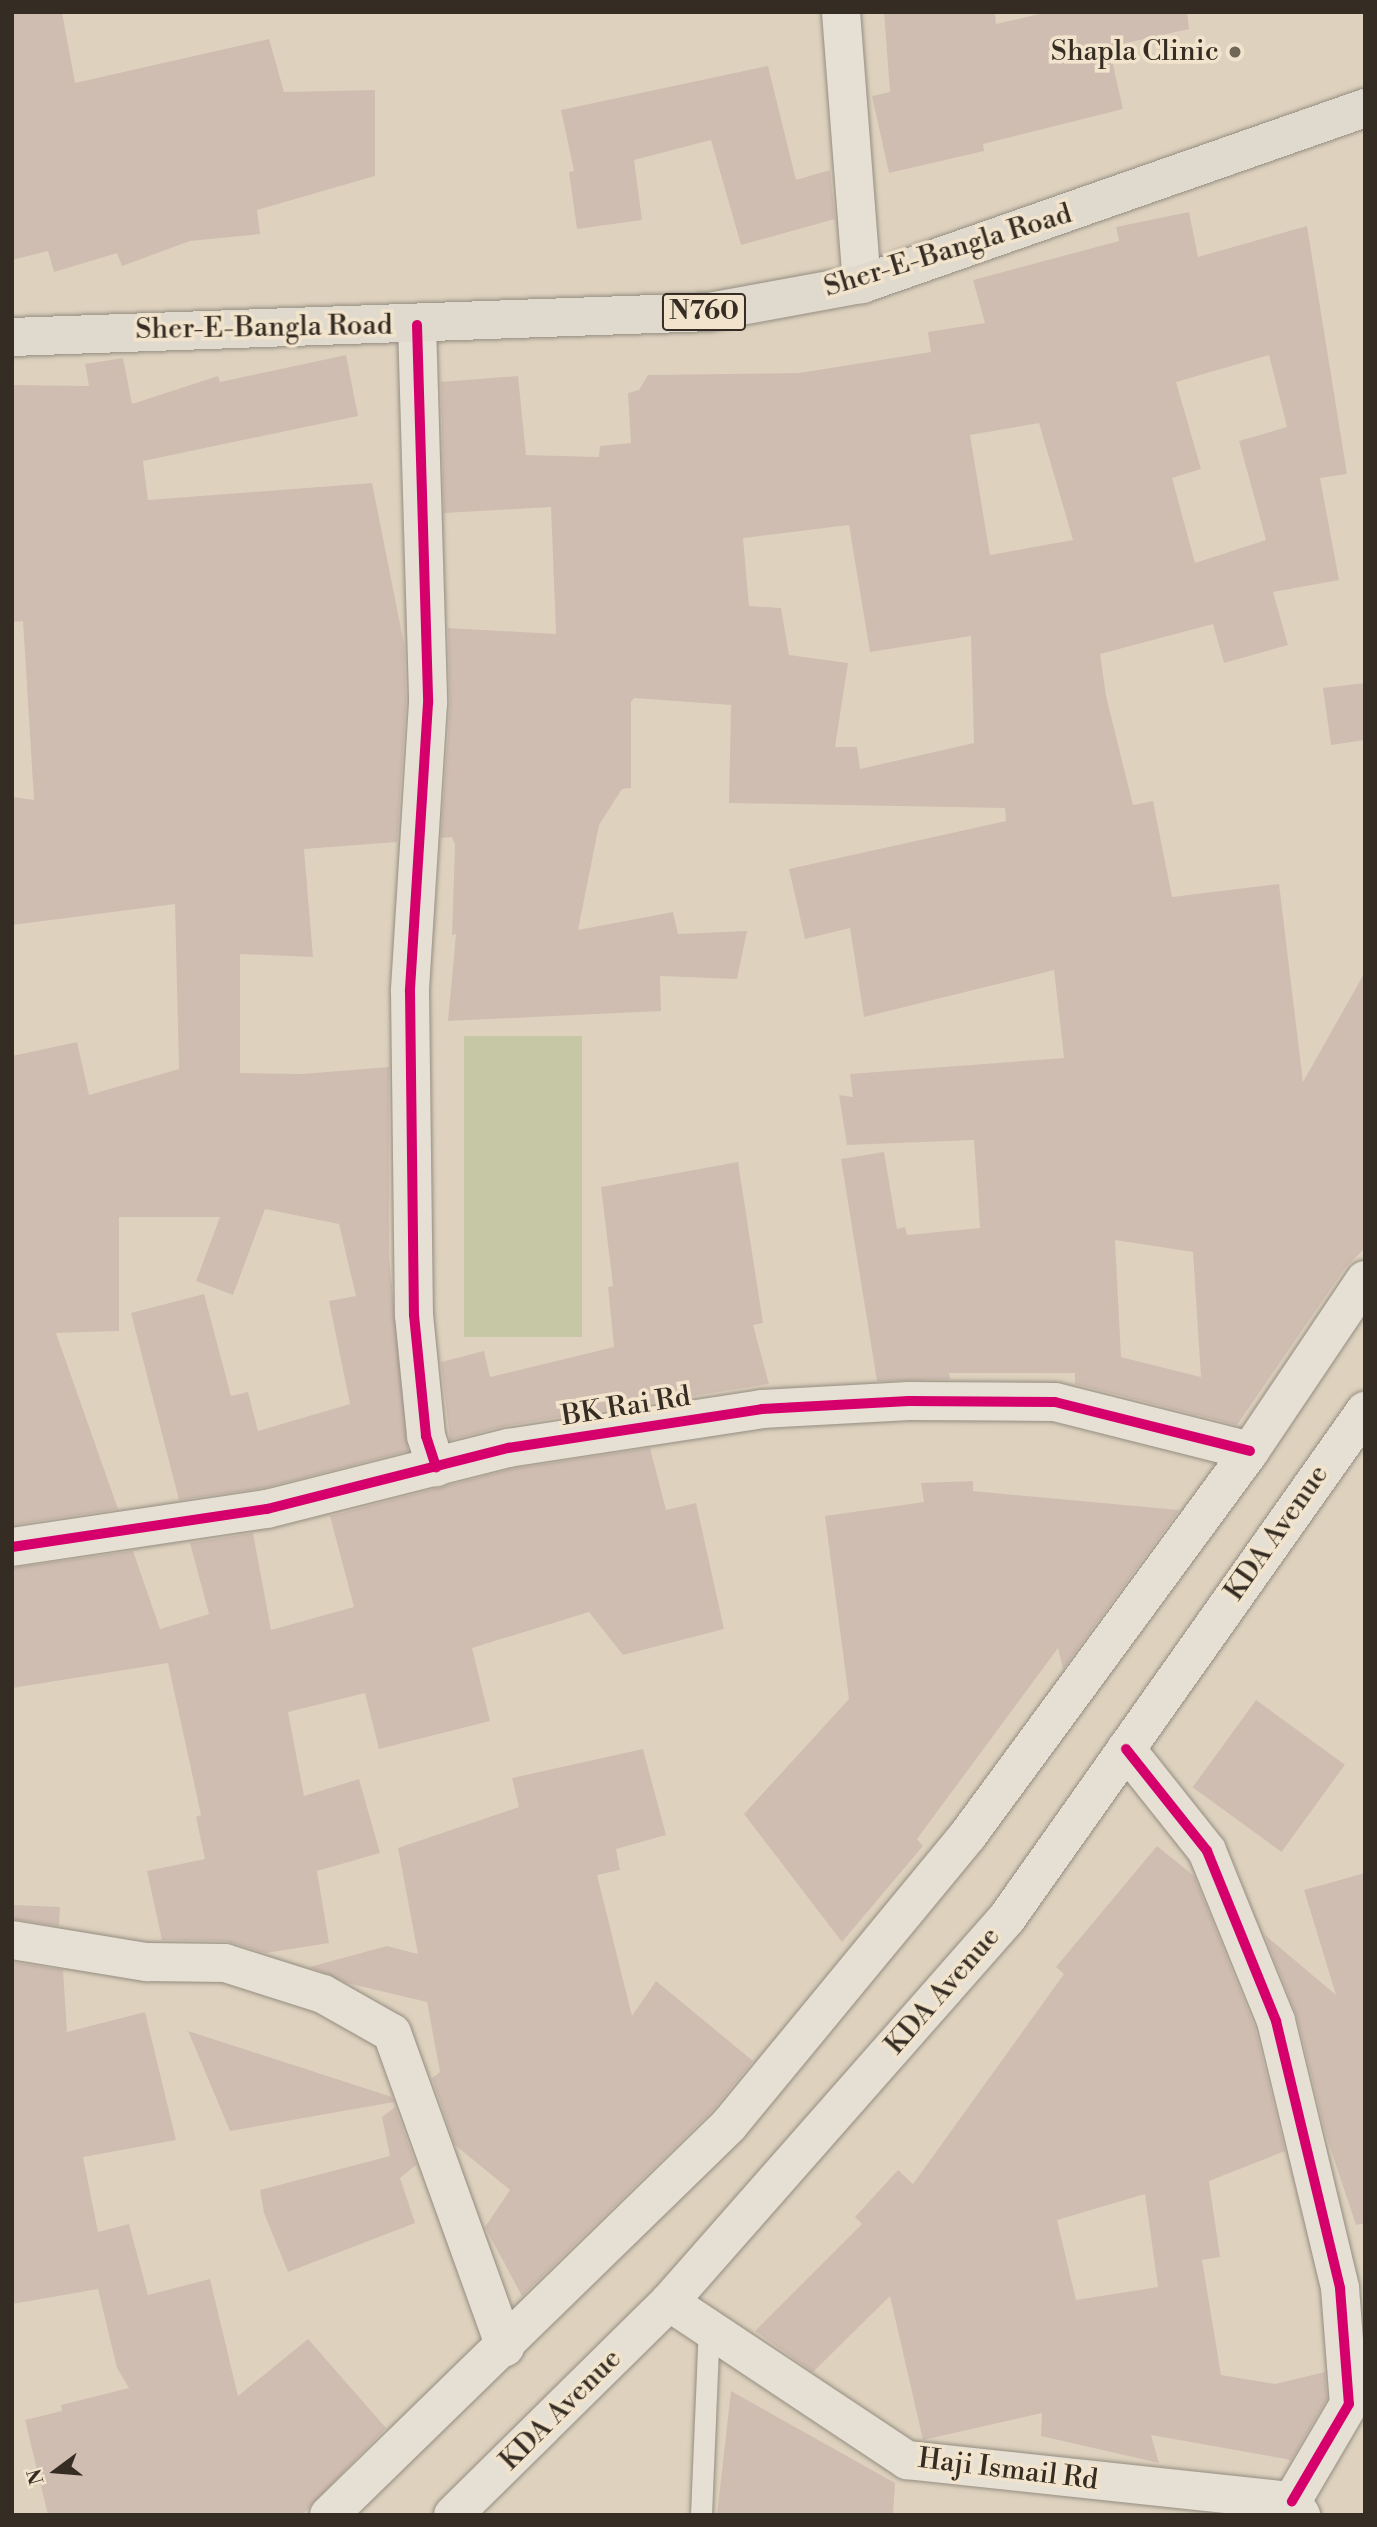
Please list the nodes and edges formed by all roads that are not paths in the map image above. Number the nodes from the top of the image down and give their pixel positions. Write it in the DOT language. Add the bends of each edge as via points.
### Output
graph roads {
  1 [pos="841,12"];
  2 [pos="1365,108"];
  3 [pos="862,284"];
  4 [pos="417,325"];
  5 [pos="12,337"];
  6 [pos="1365,1280"];
  7 [pos="1365,1411"];
  8 [pos="1250,1451"];
  9 [pos="436,1466"];
  10 [pos="12,1547"];
  11 [pos="1126,1749"];
  12 [pos="12,1940"];
  13 [pos="669,2302"];
  14 [pos="709,2328"];
  15 [pos="505,2347"];
  16 [pos="1297,2508"];
  17 [pos="329,2515"];
  18 [pos="453,2515"];
  19 [pos="701,2515"];
  1 -- 3 [label="street"];
  2 -- 3 [label="highway, Sher-E-Bangla Road / N760"];
  3 -- 4 [label="highway, Sher-E-Bangla Road / N760" via="709,312"];
  4 -- 5 [label="highway, Sher-E-Bangla Road / N760"];
  4 -- 9 [label="street" via="428,702 410,991 414,1315 426,1436"];
  6 -- 8 [label="street"];
  7 -- 11 [label="street, KDA Avenue"];
  8 -- 9 [label="street, BK Rai Rd" via="1055,1402 909,1401 762,1409 508,1448"];
  8 -- 15 [label="street" via="968,1835 729,2125"];
  9 -- 10 [label="street, BK Rai Rd" via="267,1509"];
  11 -- 13 [label="street, KDA Avenue" via="1007,1918"];
  11 -- 16 [label="street" via="1207,1851 1276,2021 1340,2288 1349,2404"];
  12 -- 15 [label="street" via="147,1962 225,1963 323,1994 392,2033"];
  13 -- 14 [label="street, Haji Ismail Rd"];
  13 -- 18 [label="street, KDA Avenue"];
  14 -- 16 [label="street, Haji Ismail Rd" via="907,2460"];
  14 -- 19 [label="lane"];
  15 -- 17 [label="street"];
}
